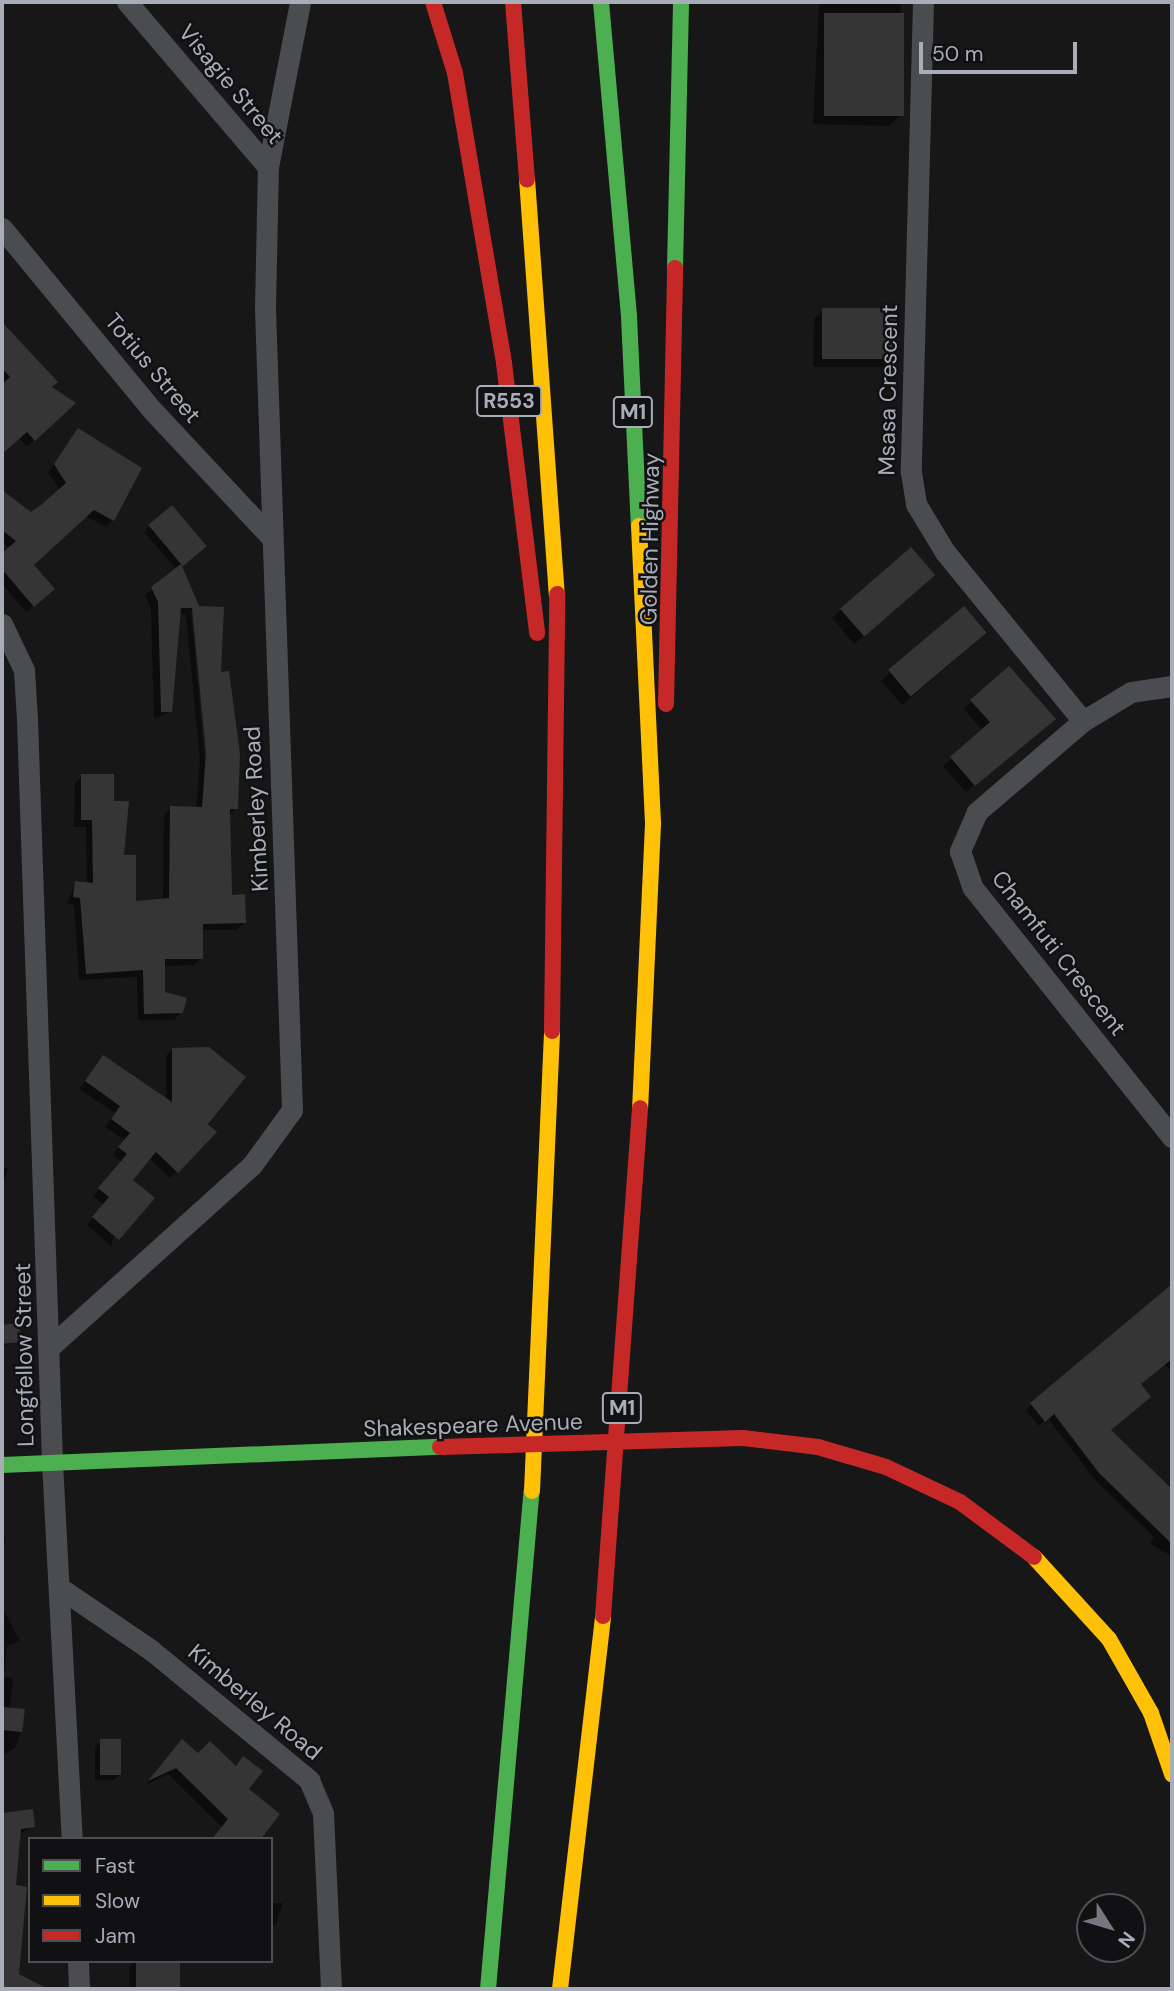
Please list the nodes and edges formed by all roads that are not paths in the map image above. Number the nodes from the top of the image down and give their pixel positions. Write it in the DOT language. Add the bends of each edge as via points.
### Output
graph roads {
  1 [pos="127,2"];
  2 [pos="300,2"];
  3 [pos="433,2"];
  4 [pos="513,2"];
  5 [pos="601,2"];
  6 [pos="681,2"];
  7 [pos="923,2"];
  8 [pos="268,167"];
  9 [pos="2,228"];
  10 [pos="270,536"];
  11 [pos="2,624"];
  12 [pos="1172,686"];
  13 [pos="1083,721"];
  14 [pos="558,804"];
  15 [pos="653,824"];
  16 [pos="1172,1137"];
  17 [pos="51,1346"];
  18 [pos="52,1462"];
  19 [pos="2,1465"];
  20 [pos="63,1591"];
  21 [pos="1172,1774"];
  22 [pos="72,1837"];
  23 [pos="78,1963"];
  24 [pos="79,1989"];
  25 [pos="331,1989"];
  26 [pos="488,1989"];
  27 [pos="560,1989"];
  1 -- 8 [label="street, Visagie Street"];
  2 -- 8 [label="street, Kimberley Road"];
  3 -- 14 [label="main road, R553" via="455,73 504,363"];
  4 -- 14 [label="main road" via="557,567"];
  5 -- 15 [label="main road, M1" via="629,317"];
  6 -- 15 [label="main road, Golden Highway" via="671,653"];
  7 -- 13 [label="street, Msasa Crescent" via="911,472 916,504 945,552"];
  8 -- 10 [label="street, Kimberley Road"];
  9 -- 10 [label="street, Totius Street" via="153,411"];
  10 -- 17 [label="street, Kimberley Road" via="292,1110 253,1165"];
  11 -- 17 [label="street, Longfellow Street" via="24,670"];
  12 -- 13 [label="street, Chamfuti Crescent" via="1130,692"];
  13 -- 16 [label="street, Chamfuti Crescent" via="977,812 964,832 961,861 986,905"];
  14 -- 26 [label="main road" via="545,1258 529,1550"];
  15 -- 27 [label="main road, M1" via="632,1281 608,1569"];
  17 -- 18 [label="street, Longfellow Street"];
  18 -- 19 [label="main road, Shakespeare Avenue"];
  18 -- 20 [label="street, Longfellow Street"];
  18 -- 21 [label="main road, Shakespeare Avenue, bridge" via="743,1438 818,1447 886,1467 960,1502 1013,1537 1059,1579 1109,1639 1151,1713"];
  20 -- 22 [label="street, Longfellow Street"];
  20 -- 25 [label="street, Kimberley Road" via="161,1658 309,1780 324,1813"];
  23 -- 24 [label="street"];
}
